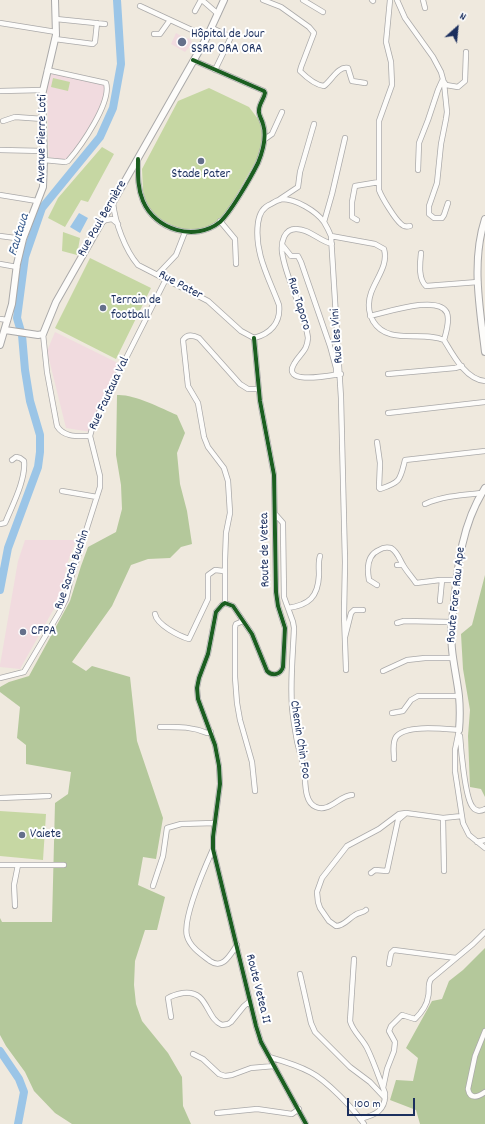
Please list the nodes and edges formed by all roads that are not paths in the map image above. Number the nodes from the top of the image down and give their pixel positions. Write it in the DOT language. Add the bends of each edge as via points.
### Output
graph roads {
  1 [pos="55,0"];
  2 [pos="202,0"];
  3 [pos="224,0"];
  4 [pos="263,0"];
  5 [pos="303,0"];
  6 [pos="390,0"];
  7 [pos="397,0"];
  8 [pos="423,0"];
  9 [pos="140,6"];
  10 [pos="425,8"];
  11 [pos="195,11"];
  12 [pos="323,12"];
  13 [pos="218,14"];
  14 [pos="56,18"];
  15 [pos="170,20"];
  16 [pos="0,23"];
  17 [pos="97,23"];
  18 [pos="105,24"];
  19 [pos="212,28"];
  20 [pos="56,32"];
  21 [pos="154,34"];
  22 [pos="207,37"];
  23 [pos="55,39"];
  24 [pos="466,52"];
  25 [pos="193,60"];
  26 [pos="47,70"];
  27 [pos="215,70"];
  28 [pos="365,83"];
  29 [pos="442,83"];
  30 [pos="43,90"];
  31 [pos="0,91"];
  32 [pos="282,112"];
  33 [pos="43,119"];
  34 [pos="3,121"];
  35 [pos="314,124"];
  36 [pos="345,138"];
  37 [pos="264,139"];
  38 [pos="0,150"];
  39 [pos="44,151"];
  40 [pos="138,159"];
  41 [pos="44,160"];
  42 [pos="418,170"];
  43 [pos="379,182"];
  44 [pos="0,195"];
  45 [pos="278,200"];
  46 [pos="37,201"];
  47 [pos="113,202"];
  48 [pos="448,203"];
  49 [pos="485,219"];
  50 [pos="357,220"];
  51 [pos="220,221"];
  52 [pos="324,222"];
  53 [pos="101,223"];
  54 [pos="119,225"];
  55 [pos="410,226"];
  56 [pos="185,232"];
  57 [pos="0,236"];
  58 [pos="331,236"];
  59 [pos="23,239"];
  60 [pos="332,244"];
  61 [pos="282,246"];
  62 [pos="421,253"];
  63 [pos="0,264"];
  64 [pos="236,264"];
  65 [pos="17,267"];
  66 [pos="158,274"];
  67 [pos="166,279"];
  68 [pos="478,282"];
  69 [pos="370,316"];
  70 [pos="0,319"];
  71 [pos="8,320"];
  72 [pos="5,330"];
  73 [pos="43,334"];
  74 [pos="254,338"];
  75 [pos="444,340"];
  76 [pos="0,345"];
  77 [pos="485,352"];
  78 [pos="462,366"];
  79 [pos="388,374"];
  80 [pos="338,375"];
  81 [pos="485,381"];
  82 [pos="258,389"];
  83 [pos="485,402"];
  84 [pos="388,413"];
  85 [pos="90,436"];
  86 [pos="377,442"];
  87 [pos="485,451"];
  88 [pos="12,460"];
  89 [pos="483,490"];
  90 [pos="62,491"];
  91 [pos="97,497"];
  92 [pos="425,504"];
  93 [pos="276,514"];
  94 [pos="0,524"];
  95 [pos="320,556"];
  96 [pos="397,565"];
  97 [pos="403,565"];
  98 [pos="224,571"];
  99 [pos="442,580"];
  100 [pos="457,580"];
  101 [pos="377,585"];
  102 [pos="440,601"];
  103 [pos="225,603"];
  104 [pos="288,608"];
  105 [pos="363,610"];
  106 [pos="156,614"];
  107 [pos="243,621"];
  108 [pos="452,622"];
  109 [pos="397,623"];
  110 [pos="344,641"];
  111 [pos="452,658"];
  112 [pos="346,670"];
  113 [pos="383,671"];
  114 [pos="0,678"];
  115 [pos="459,696"];
  116 [pos="392,713"];
  117 [pos="160,727"];
  118 [pos="459,730"];
  119 [pos="211,732"];
  120 [pos="394,759"];
  121 [pos="255,791"];
  122 [pos="352,795"];
  123 [pos="49,796"];
  124 [pos="0,798"];
  125 [pos="485,809"];
  126 [pos="407,814"];
  127 [pos="462,816"];
  128 [pos="443,818"];
  129 [pos="214,823"];
  130 [pos="485,840"];
  131 [pos="477,842"];
  132 [pos="485,848"];
  133 [pos="212,849"];
  134 [pos="0,865"];
  135 [pos="20,865"];
  136 [pos="64,865"];
  137 [pos="444,871"];
  138 [pos="371,873"];
  139 [pos="153,886"];
  140 [pos="15,906"];
  141 [pos="366,910"];
  142 [pos="485,932"];
  143 [pos="236,945"];
  144 [pos="456,958"];
  145 [pos="354,959"];
  146 [pos="389,964"];
  147 [pos="300,974"];
  148 [pos="250,1001"];
  149 [pos="171,1017"];
  150 [pos="485,1031"];
  151 [pos="193,1054"];
  152 [pos="269,1057"];
  153 [pos="274,1066"];
  154 [pos="383,1088"];
  155 [pos="485,1092"];
  156 [pos="385,1098"];
  157 [pos="299,1109"];
  158 [pos="218,1113"];
  159 [pos="360,1118"];
  160 [pos="306,1124"];
  161 [pos="364,1124"];
  1 -- 14 [label="main road, Avenue Pierre Loti"];
  2 -- 11 [label="street"];
  2 -- 13 [label="street"];
  3 -- 13 [label="main road, Rue Paul Bernière"];
  4 -- 28 [label="street" via="281,7 314,33 300,67 302,74 324,86 345,67 348,68 352,81"];
  5 -- 12 [label="street"];
  6 -- 43 [label="street" via="386,42 391,62 392,85 379,121"];
  7 -- 29 [label="street" via="405,18 433,57 441,72"];
  8 -- 10 [label="street"];
  9 -- 15 [label="street"];
  13 -- 19 [label="main road, Rue Paul Bernière"];
  14 -- 17 [label="street"];
  14 -- 20 [label="main road, Avenue Pierre Loti"];
  15 -- 21 [label="street" via="160,34"];
  15 -- 22 [label="street"];
  16 -- 20 [label="street"];
  17 -- 18 [label="street"];
  17 -- 23 [label="street" via="93,44"];
  19 -- 22 [label="main road, Rue Paul Bernière"];
  19 -- 27 [label="street" via="231,37"];
  20 -- 23 [label="main road, Avenue Pierre Loti"];
  22 -- 25 [label="main road, Rue Paul Bernière"];
  23 -- 26 [label="main road, Avenue Pierre Loti"];
  24 -- 29 [label="street" via="465,81 458,87"];
  25 -- 27 [label="street"];
  25 -- 40 [label="main road, Rue Paul Bernière"];
  26 -- 30 [label="main road, Avenue Pierre Loti"];
  26 -- 41 [label="street" via="106,83 107,90 99,114 72,156 65,162"];
  27 -- 37 [label="street" via="264,91 258,111 263,124"];
  29 -- 42 [label="street" via="419,143"];
  29 -- 48 [label="street" via="447,112 437,183 429,214 434,218 442,218"];
  30 -- 31 [label="street"];
  30 -- 33 [label="main road, Avenue Pierre Loti"];
  32 -- 37 [label="street" via="272,134"];
  33 -- 34 [label="street" via="15,117"];
  33 -- 39 [label="main road, Avenue Pierre Loti"];
  35 -- 45 [label="street" via="298,187"];
  36 -- 52 [label="street"];
  37 -- 51 [label="street" via="258,163 232,207"];
  38 -- 39 [label="street"];
  39 -- 41 [label="main road, Avenue Pierre Loti"];
  40 -- 47 [label="main road, Rue Paul Bernière"];
  40 -- 56 [label="street" via="138,185 146,207 162,224"];
  41 -- 46 [label="main road, Avenue Pierre Loti" via="42,187"];
  43 -- 50 [label="street" via="355,186 351,215"];
  43 -- 55 [label="street" via="381,195 395,216 403,226"];
  44 -- 46 [label="street"];
  45 -- 52 [label="street, Rue les Vini" via="289,200 305,207"];
  45 -- 74 [label="street" via="268,205 261,213 257,237 259,254 279,305 279,316 269,331"];
  46 -- 59 [label="main road, Avenue Pierre Loti"];
  47 -- 53 [label="main road, Rue Paul Bernière"];
  47 -- 54 [label="street, Rue Pater"];
  49 -- 68 [label="main road" via="479,241"];
  51 -- 56 [label="street" via="205,230"];
  51 -- 64 [label="street" via="235,239"];
  52 -- 58 [label="street, Rue les Vini"];
  53 -- 54 [label="street" via="112,219"];
  53 -- 73 [label="main road, Rue Paul Bernière" via="56,302"];
  54 -- 66 [label="street, Rue Pater" via="126,246 138,265"];
  56 -- 66 [label="street" via="176,256"];
  57 -- 59 [label="street"];
  58 -- 60 [label="street, Rue les Vini"];
  58 -- 69 [label="street" via="375,244 384,249 386,256 382,271 368,304"];
  59 -- 65 [label="main road, Avenue Pierre Loti"];
  60 -- 61 [label="street" via="307,231 296,229 288,230"];
  60 -- 80 [label="street, Rue les Vini"];
  61 -- 80 [label="street" via="291,256 298,256 301,262"];
  61 -- 80 [label="street, Rue Taporo" via="285,264 308,338 306,349 294,364 293,374 296,377 307,378"];
  62 -- 68 [label="street" via="422,278 426,286"];
  63 -- 65 [label="street"];
  65 -- 71 [label="main road, Avenue Pierre Loti"];
  66 -- 67 [label="street, Rue Pater"];
  67 -- 74 [label="street, Rue Pater" via="208,301 241,331"];
  67 -- 85 [label="street, Rue Fautaua Val" via="93,425"];
  68 -- 77 [label="main road"];
  69 -- 75 [label="street" via="378,329 395,336 428,336"];
  69 -- 75 [label="street" via="408,307 439,306 448,314"];
  70 -- 71 [label="street"];
  71 -- 72 [label="main road, Avenue Pierre Loti"];
  72 -- 73 [label="main road"];
  72 -- 76 [label="main road, Avenue Pierre Loti"];
  73 -- 85 [label="street, Rue Fautaua Val" via="47,378 57,426 65,433"];
  74 -- 82 [label="street, Route de Vetea"];
  75 -- 78 [label="street"];
  78 -- 79 [label="street"];
  78 -- 81 [label="street" via="474,378"];
  80 -- 110 [label="street, Rue les Vini" via="345,562"];
  82 -- 93 [label="street, Route de Vetea" via="274,474"];
  82 -- 98 [label="street" via="248,389 240,384 199,338 192,335 183,340 188,386 198,405 204,437 224,468 228,481 230,514"];
  83 -- 84 [label="street"];
  85 -- 91 [label="street, Rue Sarah Buchin" via="100,476"];
  86 -- 87 [label="street" via="380,463 379,488 394,484 398,480 405,460"];
  88 -- 94 [label="street" via="20,458 25,466 6,521"];
  89 -- 92 [label="street"];
  89 -- 100 [label="main road, Route Fare Rau Ape" via="464,534"];
  90 -- 91 [label="street"];
  91 -- 114 [label="street, Rue Sarah Buchin" via="66,599 59,613 24,672"];
  93 -- 104 [label="street, Chemin Chin Foo" via="283,526 284,593"];
  93 -- 107 [label="street, Route de Vetea" via="276,592 285,628 283,666 280,672 272,674 268,671 252,634"];
  95 -- 104 [label="street" via="318,584 313,597 309,602"];
  96 -- 97 [label="street"];
  97 -- 99 [label="street" via="416,583"];
  97 -- 101 [label="street" via="391,548 375,551 368,564 368,580"];
  98 -- 103 [label="street"];
  98 -- 106 [label="street" via="215,570 208,575 208,599 189,638 182,637 161,624"];
  99 -- 100 [label="street"];
  99 -- 102 [label="street"];
  100 -- 108 [label="main road, Route Fare Rau Ape"];
  103 -- 107 [label="street, Route de Vetea" via="233,606"];
  103 -- 119 [label="street" via="216,612 208,654 197,684 198,699"];
  104 -- 122 [label="street, Chemin Chin Foo" via="294,628 293,715 309,800 316,807 325,807 342,797"];
  105 -- 110 [label="street" via="354,610 351,613"];
  107 -- 121 [label="street" via="235,627 235,677 240,720 252,762"];
  108 -- 109 [label="street"];
  108 -- 111 [label="main road, Route Fare Rau Ape"];
  110 -- 112 [label="street, Rue les Vini"];
  111 -- 113 [label="street" via="407,660"];
  111 -- 115 [label="main road, Route Fare Rau Ape"];
  115 -- 116 [label="street" via="418,696 411,700 403,711"];
  115 -- 118 [label="main road, Route Fare Rau Ape"];
  117 -- 119 [label="street" via="186,727"];
  118 -- 120 [label="street" via="419,728 400,734 394,742"];
  118 -- 125 [label="street" via="469,802 476,810"];
  118 -- 127 [label="street" via="455,750 455,771"];
  119 -- 129 [label="street" via="218,755 220,776"];
  123 -- 124 [label="street"];
  126 -- 128 [label="street"];
  126 -- 138 [label="street" via="398,820 387,871 375,870"];
  126 -- 141 [label="street" via="399,814 379,829 347,846 322,878 317,892 318,902 332,924 340,926 352,916"];
  127 -- 128 [label="street"];
  127 -- 131 [label="street" via="465,829"];
  128 -- 137 [label="street"];
  129 -- 133 [label="street"];
  129 -- 139 [label="street" via="181,824 167,828 163,856"];
  130 -- 131 [label="street"];
  131 -- 132 [label="street"];
  133 -- 143 [label="street, Route Vetea II"];
  133 -- 143 [label="street" via="195,894 186,931 187,937 193,947 210,961 218,964 226,960"];
  134 -- 135 [label="street"];
  135 -- 136 [label="street"];
  135 -- 140 [label="street" via="14,885"];
  142 -- 144 [label="street"];
  143 -- 148 [label="street, Route Vetea II"];
  144 -- 146 [label="street" via="394,950"];
  144 -- 154 [label="street" via="428,983 428,997 418,1016 415,1019 402,1015 390,1026 389,1031 395,1042"];
  145 -- 154 [label="street" via="350,1021 367,1047"];
  147 -- 156 [label="street" via="315,1032"];
  148 -- 149 [label="street" via="231,1022 222,1025 216,1021 197,995 190,993 171,996 168,998"];
  148 -- 152 [label="street, Route Vetea II" via="259,1035"];
  150 -- 155 [label="street" via="475,1056 468,1089 469,1094 477,1097"];
  151 -- 153 [label="street" via="203,1058 219,1074 225,1076 251,1068"];
  152 -- 153 [label="street, Route Vetea II"];
  152 -- 159 [label="street" via="286,1061 312,1073 332,1089"];
  153 -- 157 [label="street, Route Vetea II"];
  154 -- 156 [label="street"];
  156 -- 159 [label="street" via="384,1105 379,1111"];
  157 -- 158 [label="street" via="292,1114 257,1109"];
  157 -- 160 [label="street, Route Vetea II"];
  159 -- 161 [label="street"];
}
